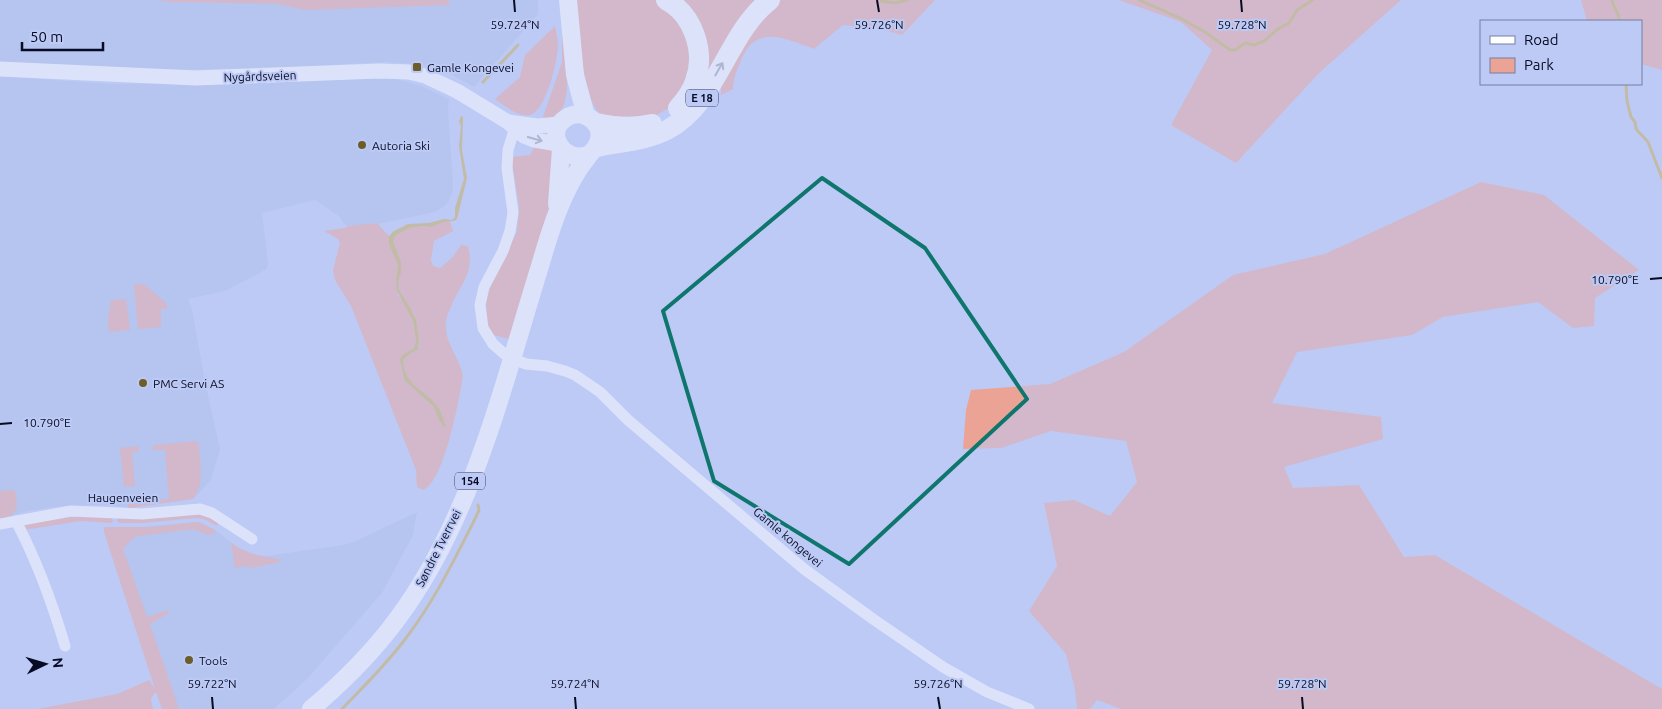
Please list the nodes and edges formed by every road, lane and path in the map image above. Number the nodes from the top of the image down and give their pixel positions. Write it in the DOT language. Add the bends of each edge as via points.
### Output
graph roads {
  1 [pos="568,0"];
  2 [pos="666,0"];
  3 [pos="770,0"];
  4 [pos="0,69"];
  5 [pos="575,75"];
  6 [pos="591,120"];
  7 [pos="563,121"];
  8 [pos="513,125"];
  9 [pos="560,147"];
  10 [pos="593,151"];
  11 [pos="556,212"];
  12 [pos="16,521"];
  13 [pos="0,524"];
  14 [pos="252,539"];
  15 [pos="65,646"];
  16 [pos="311,709"];
  17 [pos="1029,709"];
  1 -- 5 [label="main road, 154"];
  2 -- 6 [label="highway, E 18" via="684,14 693,28 698,46 695,82 686,100 661,121 650,125 613,126"];
  10 -- 3 [label="highway, E 18, one-way" via="653,136 680,122 703,97 734,44"];
  4 -- 8 [label="street, Nygårdsveien" via="196,78 409,72 457,90"];
  5 -- 6 [label="main road, 154"];
  5 -- 7 [label="main road, 154"];
  6 -- 7 [label="main road" via="576,114"];
  6 -- 10 [label="main road, 154" via="600,135"];
  7 -- 8 [label="street" via="537,126"];
  7 -- 9 [label="main road, 154" via="557,130"];
  8 -- 9 [label="street, Nygårdsveien, one-way" via="524,136"];
  8 -- 17 [label="street, Gamle kongevei" via="507,168 513,213 510,231 480,299 485,333 493,344 508,358 575,375 600,392 646,436 804,569 944,667 988,692"];
  9 -- 10 [label="main road" via="577,157"];
  9 -- 11 [label="main road, 154"];
  10 -- 11 [label="main road, 154"];
  11 -- 16 [label="main road, Søndre Tverrvei / 154" via="490,426 466,494 443,544 416,591 383,637 344,680"];
  12 -- 13 [label="street, Haugenveien"];
  12 -- 14 [label="street, Haugenveien" via="71,511 142,514 200,509 212,513"];
  12 -- 15 [label="street" via="46,586"];
}
